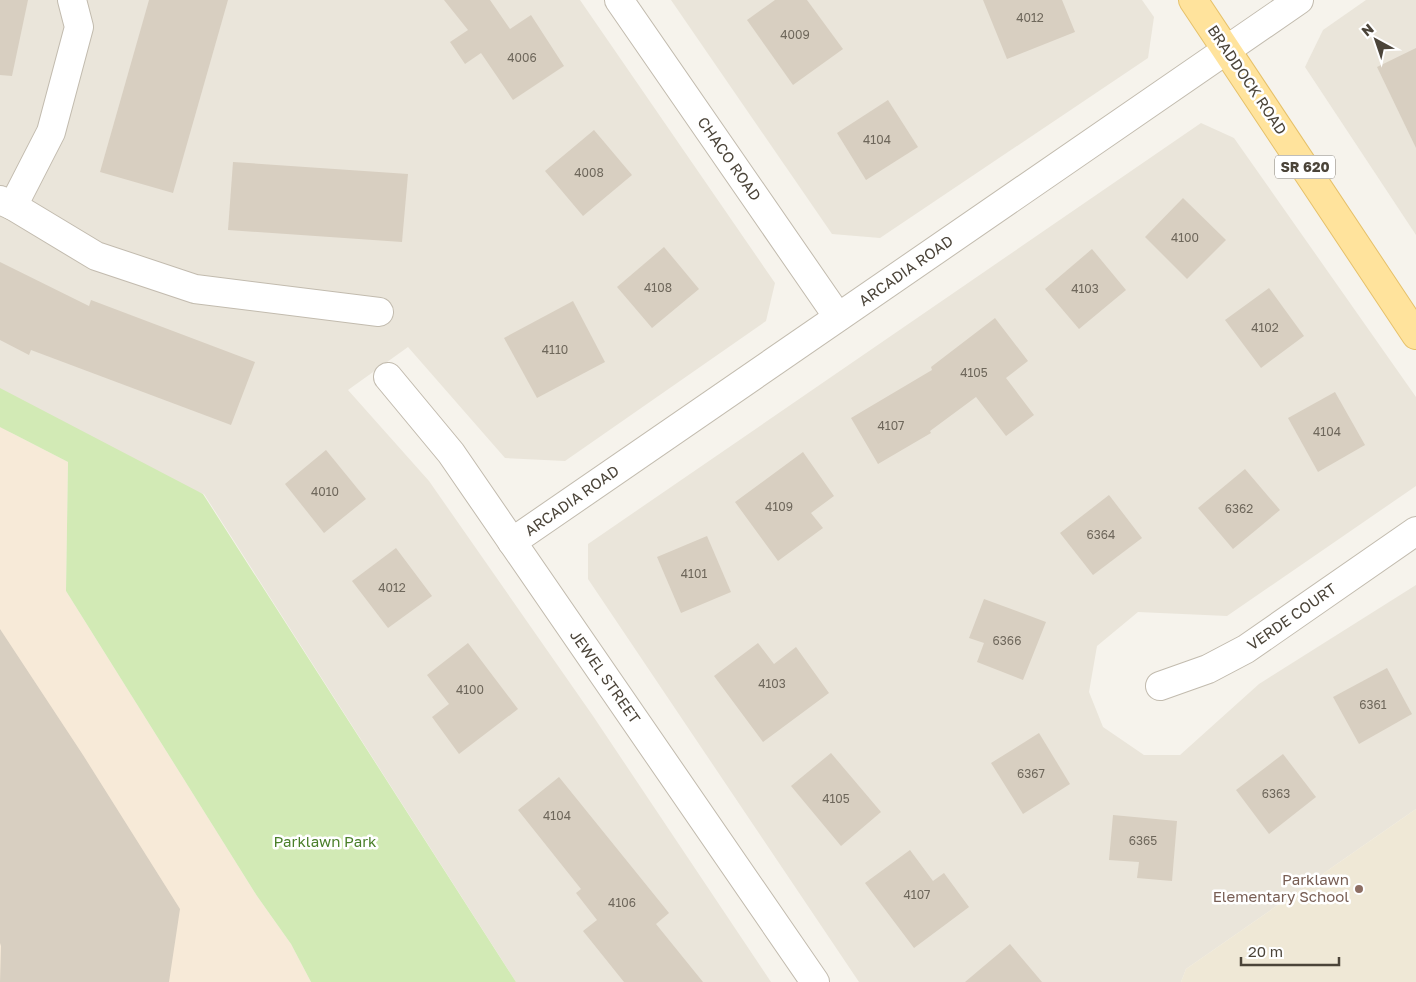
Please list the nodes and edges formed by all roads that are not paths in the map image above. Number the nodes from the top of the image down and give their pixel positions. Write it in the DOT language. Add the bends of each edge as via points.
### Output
graph roads {
  1 [pos="72,0"];
  2 [pos="620,0"];
  3 [pos="1193,0"];
  4 [pos="1299,0"];
  5 [pos="1227,50"];
  6 [pos="7,203"];
  7 [pos="379,312"];
  8 [pos="838,318"];
  9 [pos="1416,335"];
  10 [pos="388,376"];
  11 [pos="1416,531"];
  12 [pos="512,542"];
  13 [pos="1160,686"];
  14 [pos="815,982"];
  1 -- 6 [label="street" via="79,27 51,132"];
  2 -- 8 [label="street, CHACO ROAD"];
  3 -- 5 [label="main road, BRADDOCK ROAD / SR 620"];
  4 -- 5 [label="street, ARCADIA ROAD"];
  5 -- 8 [label="street, ARCADIA ROAD"];
  5 -- 9 [label="main road, BRADDOCK ROAD / SR 620"];
  6 -- 7 [label="street" via="96,256 195,289"];
  8 -- 12 [label="street, ARCADIA ROAD"];
  10 -- 12 [label="street, JEWEL STREET" via="451,454"];
  11 -- 13 [label="street, VERDE COURT" via="1246,649 1208,670"];
  12 -- 14 [label="street, JEWEL STREET"];
}
